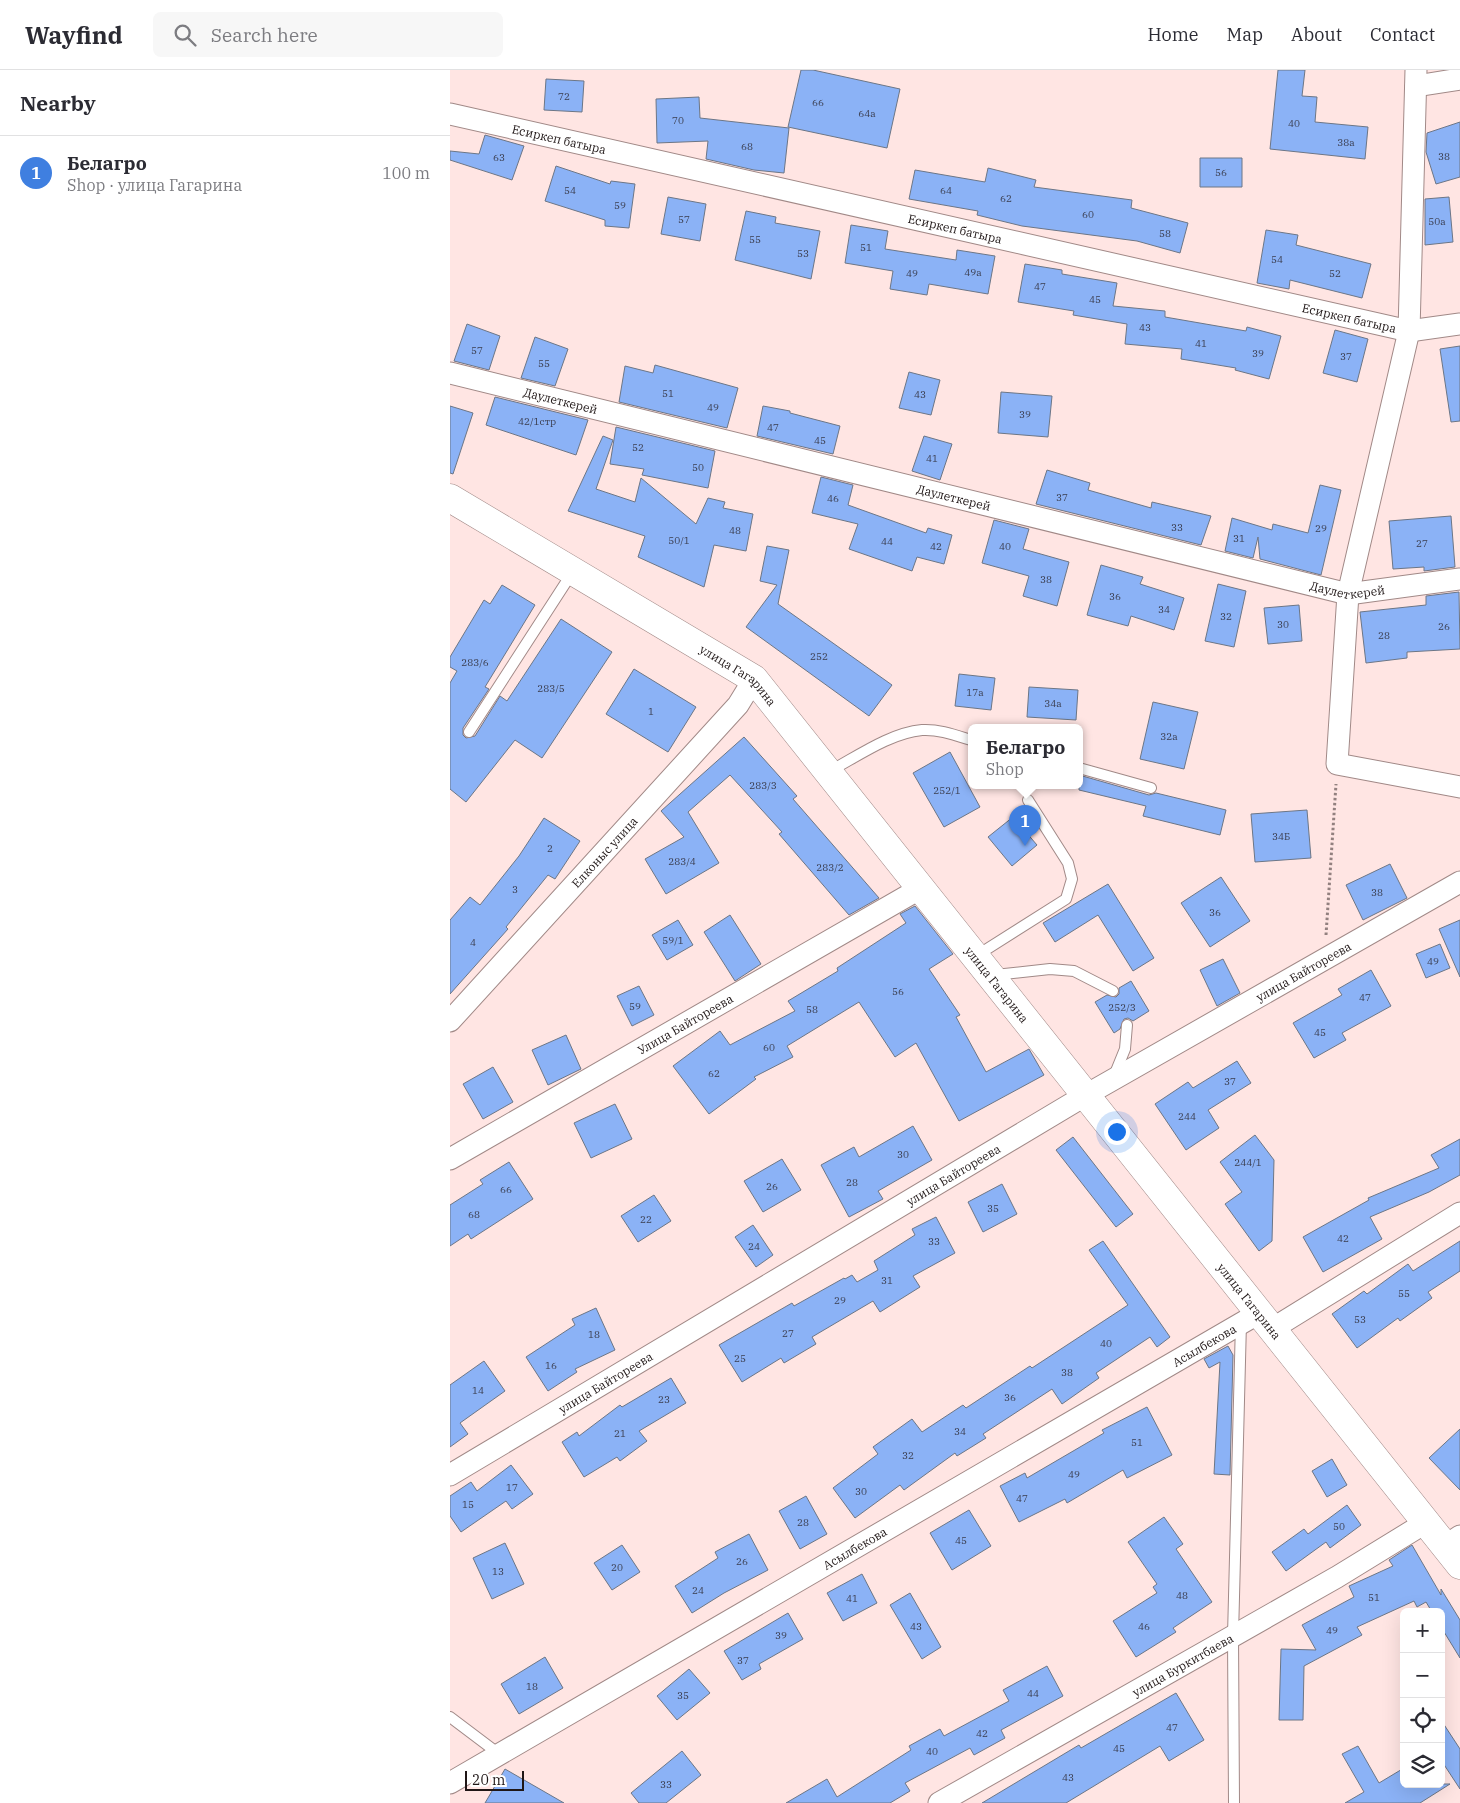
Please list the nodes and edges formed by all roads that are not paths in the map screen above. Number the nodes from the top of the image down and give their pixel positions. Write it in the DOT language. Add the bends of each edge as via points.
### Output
graph roads {
  1 [pos="1416,78"];
  2 [pos="1460,79"];
  3 [pos="450,114"];
  4 [pos="1460,324"];
  5 [pos="1409,331"];
  6 [pos="450,373"];
  7 [pos="450,498"];
  8 [pos="573,572"];
  9 [pos="1460,579"];
  10 [pos="1348,594"];
  11 [pos="754,679"];
  12 [pos="469,732"];
  13 [pos="968,739"];
  14 [pos="1083,769"];
  15 [pos="828,772"];
  16 [pos="1460,787"];
  17 [pos="1151,788"];
  18 [pos="1028,800"];
  19 [pos="1460,882"];
  20 [pos="921,888"];
  21 [pos="983,966"];
  22 [pos="1113,991"];
  23 [pos="450,1021"];
  24 [pos="1127,1025"];
  25 [pos="1113,1080"];
  26 [pos="1086,1095"];
  27 [pos="450,1159"];
  28 [pos="1460,1213"];
  29 [pos="1258,1321"];
  30 [pos="450,1475"];
  31 [pos="1425,1523"];
  32 [pos="1455,1549"];
  33 [pos="1233,1636"];
  34 [pos="450,1717"];
  35 [pos="499,1754"];
  36 [pos="450,1783"];
  37 [pos="939,1803"];
  38 [pos="1234,1803"];
  1 -- 2 [label="street"];
  1 -- 5 [label="street"];
  3 -- 5 [label="street, Есиркеп батыра"];
  4 -- 5 [label="street, Есиркеп батыра"];
  5 -- 10 [label="street"];
  6 -- 10 [label="street, Даулеткерей"];
  7 -- 8 [label="main road, улица Гагарина"];
  8 -- 11 [label="main road, улица Гагарина"];
  8 -- 12 [label="lane"];
  9 -- 10 [label="street, Даулеткерей"];
  10 -- 16 [label="street" via="1338,764"];
  11 -- 15 [label="main road, улица Гагарина"];
  11 -- 23 [label="street, Елконыс улица" via="738,705"];
  13 -- 15 [label="lane" via="921,730 896,736"];
  14 -- 17 [label="lane"];
  15 -- 20 [label="main road, улица Гагарина"];
  18 -- 21 [label="lane" via="1068,863 1072,879 1066,899"];
  19 -- 25 [label="street, улица Байтореева"];
  20 -- 21 [label="main road, улица Гагарина"];
  20 -- 27 [label="street, Улица Байтореева"];
  21 -- 22 [label="lane" via="1074,971"];
  21 -- 26 [label="main road, улица Гагарина"];
  24 -- 25 [label="lane" via="1125,1049"];
  25 -- 26 [label="street, улица Байтореева"];
  26 -- 29 [label="main road, улица Гагарина"];
  26 -- 30 [label="street, улица Байтореева"];
  28 -- 29 [label="street, Асылбекова"];
  29 -- 31 [label="main road, улица Гагарина"];
  29 -- 33 [label="lane"];
  29 -- 35 [label="street, Асылбекова"];
  31 -- 32 [label="main road, улица Гагарина"];
  31 -- 33 [label="street, улица Буркитбаева"];
  33 -- 37 [label="street, улица Буркитбаева"];
  33 -- 38 [label="lane"];
  34 -- 35 [label="lane"];
  35 -- 36 [label="street, Асылбекова"];
}
